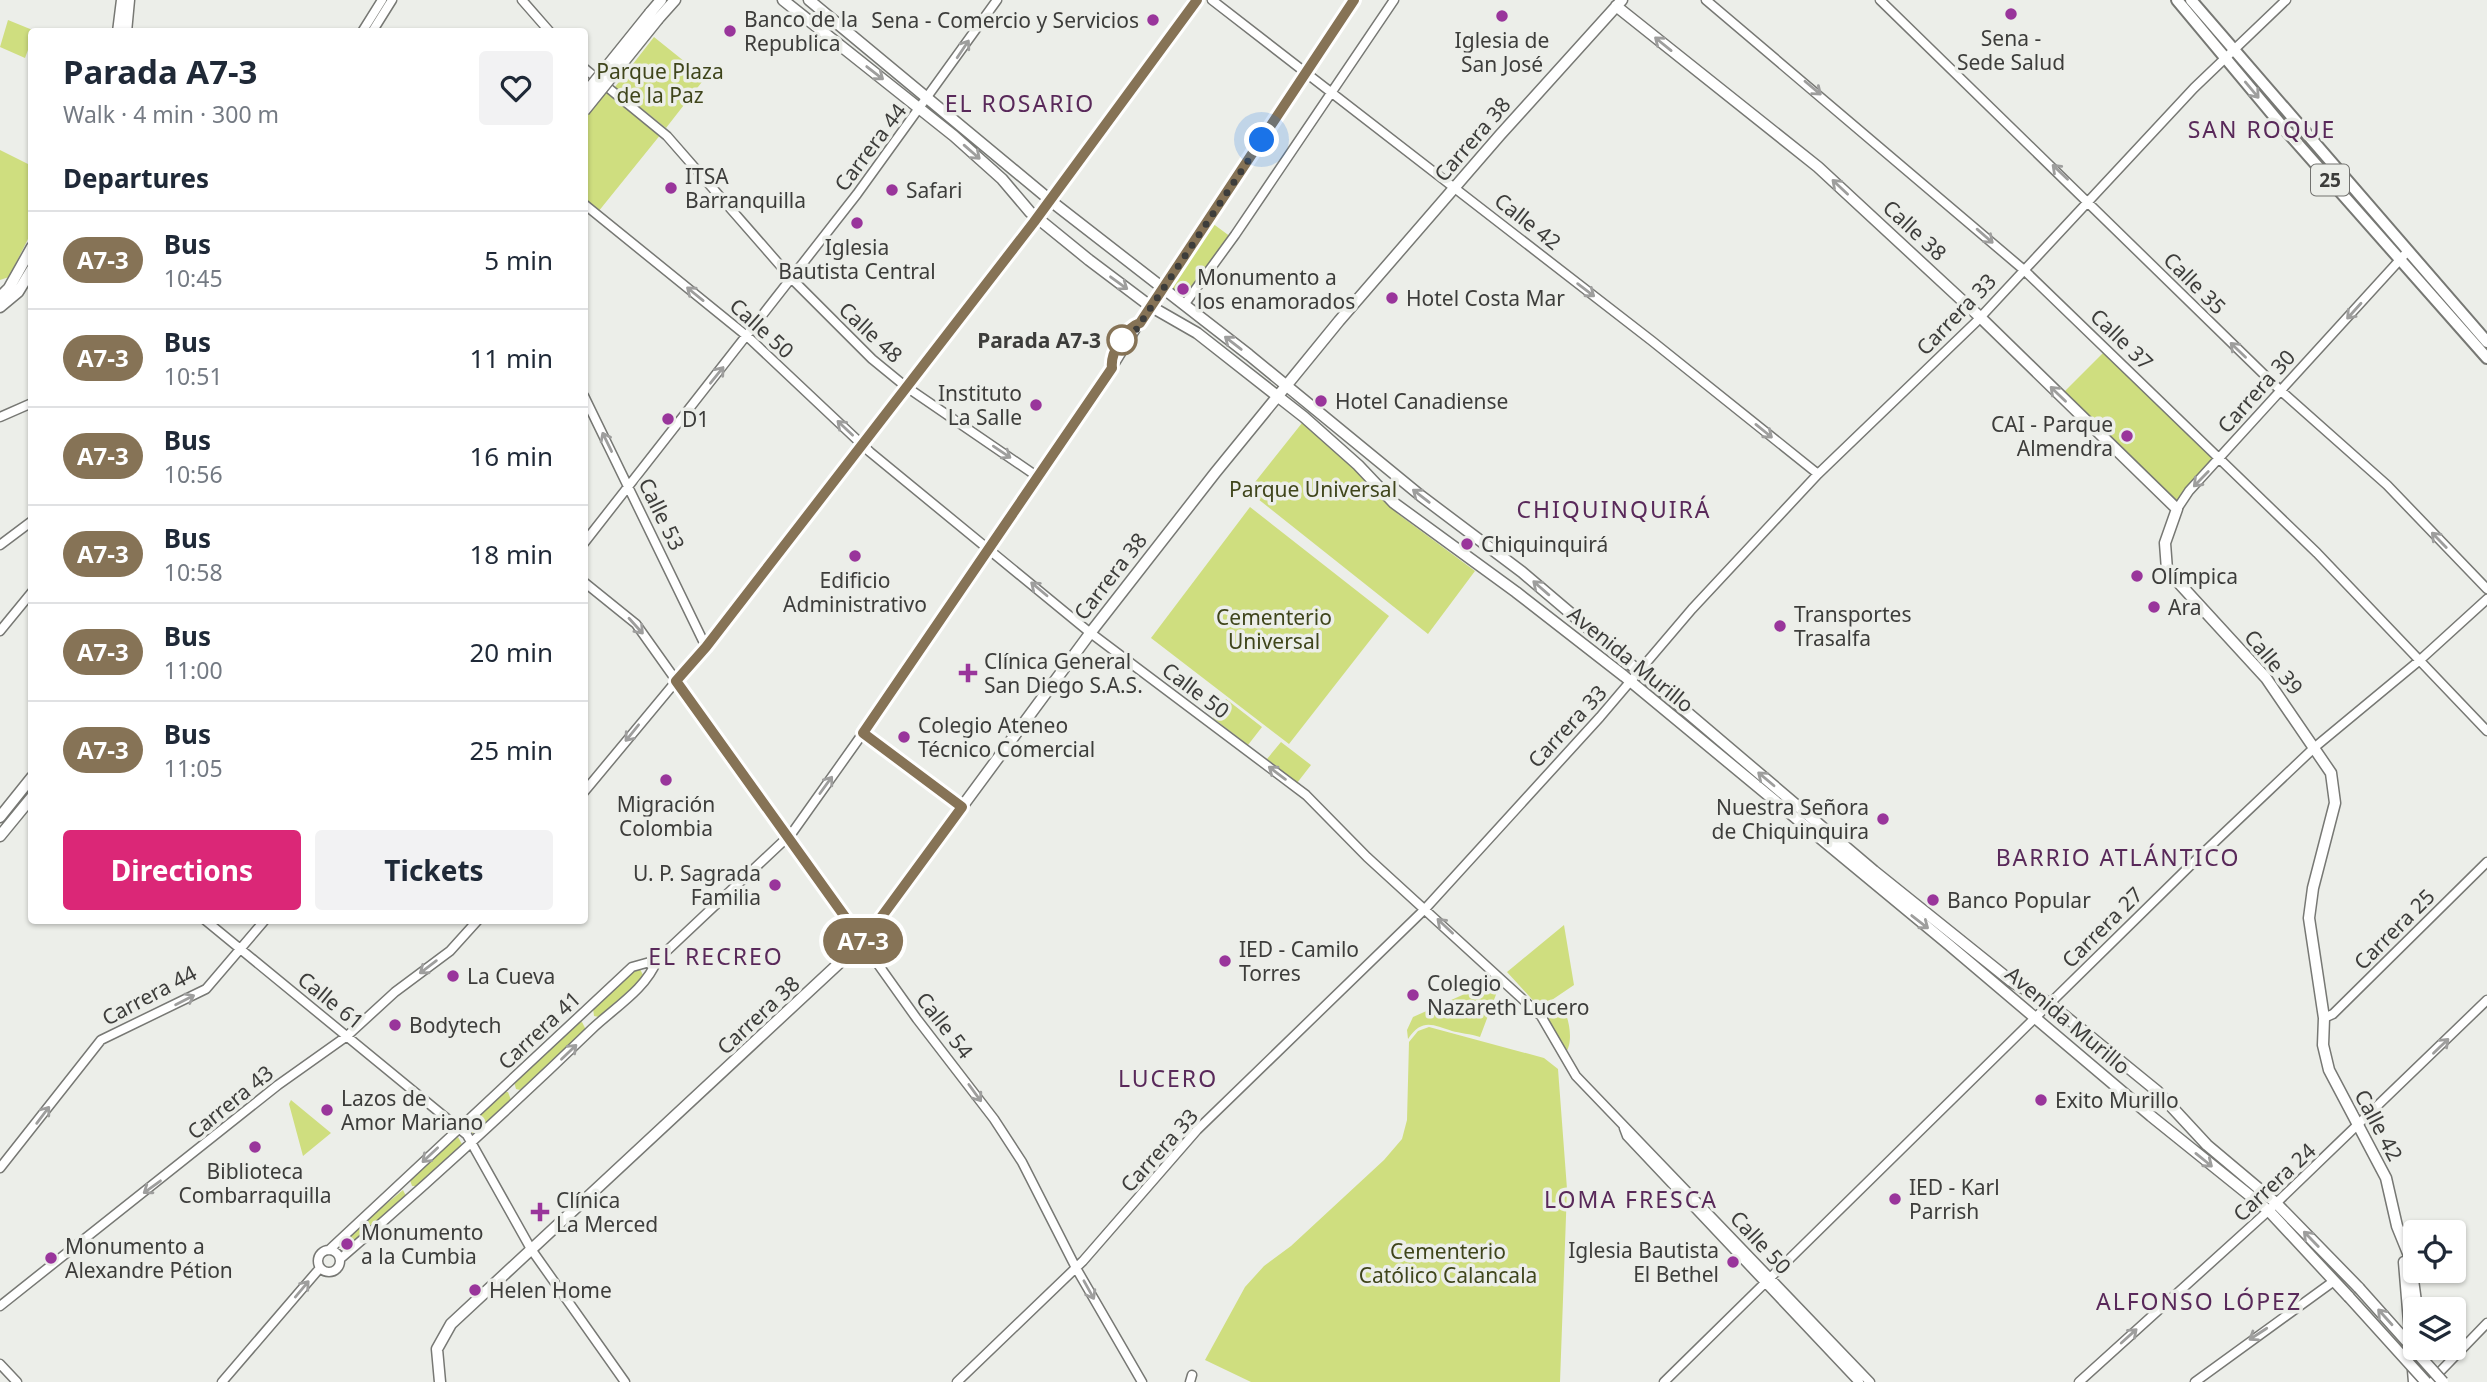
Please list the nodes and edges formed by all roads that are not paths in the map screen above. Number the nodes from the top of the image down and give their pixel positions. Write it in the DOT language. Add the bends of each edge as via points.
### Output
graph roads {
  1 [pos="122,0"];
  2 [pos="129,0"];
  3 [pos="382,0"];
  4 [pos="392,0"];
  5 [pos="522,0"];
  6 [pos="661,0"];
  7 [pos="675,0"];
  8 [pos="783,0"];
  9 [pos="809,0"];
  10 [pos="997,0"];
  11 [pos="1197,0"];
  12 [pos="1212,0"];
  13 [pos="1354,0"];
  14 [pos="1394,0"];
  15 [pos="1706,0"];
  16 [pos="1880,0"];
  17 [pos="2177,0"];
  18 [pos="2191,0"];
  19 [pos="2286,0"];
  20 [pos="1615,2"];
  21 [pos="654,16"];
  22 [pos="118,28"];
  23 [pos="126,28"];
  24 [pos="364,28"];
  25 [pos="374,28"];
  26 [pos="546,28"];
  27 [pos="2228,53"];
  28 [pos="588,71"];
  29 [pos="1305,75"];
  30 [pos="588,91"];
  31 [pos="1331,93"];
  32 [pos="929,97"];
  33 [pos="588,106"];
  34 [pos="920,109"];
  35 [pos="1454,188"];
  36 [pos="1050,200"];
  37 [pos="2088,200"];
  38 [pos="588,207"];
  39 [pos="1037,218"];
  40 [pos="28,253"];
  41 [pos="2403,256"];
  42 [pos="2024,270"];
  43 [pos="28,272"];
  44 [pos="792,279"];
  45 [pos="1161,288"];
  46 [pos="4,292"];
  47 [pos="1184,305"];
  48 [pos="1150,306"];
  49 [pos="0,307"];
  50 [pos="1980,317"];
  51 [pos="748,337"];
  52 [pos="2487,342"];
  53 [pos="2487,358"];
  54 [pos="905,386"];
  55 [pos="1285,386"];
  56 [pos="2281,391"];
  57 [pos="1277,396"];
  58 [pos="588,404"];
  59 [pos="28,405"];
  60 [pos="0,417"];
  61 [pos="862,444"];
  62 [pos="2220,459"];
  63 [pos="1818,474"];
  64 [pos="1038,477"];
  65 [pos="629,487"];
  66 [pos="2177,509"];
  67 [pos="28,524"];
  68 [pos="588,538"];
  69 [pos="0,545"];
  70 [pos="989,548"];
  71 [pos="2167,570"];
  72 [pos="588,585"];
  73 [pos="2487,589"];
  74 [pos="28,597"];
  75 [pos="2487,599"];
  76 [pos="0,631"];
  77 [pos="1091,632"];
  78 [pos="706,647"];
  79 [pos="2420,660"];
  80 [pos="1639,672"];
  81 [pos="676,681"];
  82 [pos="1631,682"];
  83 [pos="2487,731"];
  84 [pos="2315,747"];
  85 [pos="28,783"];
  86 [pos="588,787"];
  87 [pos="2334,790"];
  88 [pos="28,802"];
  89 [pos="0,817"];
  90 [pos="0,836"];
  91 [pos="789,837"];
  92 [pos="2487,862"];
  93 [pos="1425,909"];
  94 [pos="210,924"];
  95 [pos="262,924"];
  96 [pos="474,924"];
  97 [pos="863,942"];
  98 [pos="240,949"];
  99 [pos="657,960"];
  100 [pos="2487,1000"];
  101 [pos="2049,1003"];
  102 [pos="2035,1017"];
  103 [pos="2324,1018"];
  104 [pos="347,1036"];
  105 [pos="2359,1126"];
  106 [pos="459,1128"];
  107 [pos="472,1143"];
  108 [pos="0,1168"];
  109 [pos="2272,1207"];
  110 [pos="2403,1240"];
  111 [pos="531,1249"];
  112 [pos="329,1250"];
  113 [pos="340,1259"];
  114 [pos="320,1268"];
  115 [pos="1076,1268"];
  116 [pos="1768,1280"];
  117 [pos="2334,1281"];
  118 [pos="2408,1283"];
  119 [pos="0,1307"];
  120 [pos="2487,1323"];
  121 [pos="2421,1360"];
  122 [pos="0,1364"];
  123 [pos="17,1382"];
  124 [pos="222,1382"];
  125 [pos="440,1382"];
  126 [pos="625,1382"];
  127 [pos="957,1382"];
  128 [pos="1142,1382"];
  129 [pos="1664,1382"];
  130 [pos="1859,1382"];
  131 [pos="1870,1382"];
  132 [pos="2078,1382"];
  133 [pos="2195,1382"];
  134 [pos="2414,1382"];
  135 [pos="2426,1382"];
  136 [pos="2443,1382"];
  1 -- 22 [label="main road"];
  2 -- 23 [label="main road"];
  3 -- 24 [label="street"];
  4 -- 25 [label="street"];
  5 -- 26 [label="street"];
  6 -- 21 [label="main road"];
  7 -- 21 [label="main road"];
  8 -- 34 [label="main road, Avenida Murillo, one-way"];
  9 -- 32 [label="main road, Avenida Murillo"];
  32 -- 10 [label="street, Carrera 44, one-way"];
  11 -- 36 [label="street"];
  12 -- 29 [label="street, Calle 42"];
  13 -- 29 [label="street, Carrera 41"];
  14 -- 31 [label="street"];
  15 -- 42 [label="street, Calle 37, one-way"];
  37 -- 16 [label="street, Calle 35, one-way"];
  17 -- 27 [label="highway, 25"];
  18 -- 27 [label="highway, 25"];
  19 -- 27 [label="street, Carrera 33"];
  20 -- 35 [label="main road, Carrera 38"];
  50 -- 20 [label="main road, Calle 38, one-way" via="1818,167"];
  21 -- 30 [label="main road, bridge"];
  21 -- 33 [label="main road, bridge"];
  27 -- 37 [label="street, Carrera 33"];
  27 -- 41 [label="highway, 25"];
  28 -- 44 [label="street, Calle 48" via="667,136"];
  29 -- 31 [label="street, Calle 42"];
  29 -- 45 [label="street, Carrera 41"];
  31 -- 35 [label="street, Calle 42"];
  31 -- 47 [label="street"];
  32 -- 34 [label="street, Carrera 44"];
  32 -- 36 [label="main road, Avenida Murillo"];
  34 -- 39 [label="main road, Avenida Murillo, one-way" via="995,172"];
  34 -- 44 [label="street, Carrera 44"];
  35 -- 55 [label="main road, Carrera 38"];
  35 -- 63 [label="street, Calle 42, one-way"];
  36 -- 39 [label="street"];
  36 -- 45 [label="main road, Avenida Murillo"];
  37 -- 42 [label="street, Carrera 33"];
  56 -- 37 [label="street, Calle 35, one-way"];
  51 -- 38 [label="street, Calle 50, one-way"];
  39 -- 48 [label="main road, Avenida Murillo, one-way"];
  39 -- 54 [label="street"];
  40 -- 46 [label="main road"];
  41 -- 52 [label="highway, 25"];
  41 -- 53 [label="highway, 25"];
  41 -- 56 [label="street, Carrera 30, one-way"];
  42 -- 50 [label="street, Carrera 33"];
  42 -- 62 [label="street, Calle 37"];
  43 -- 46 [label="main road"];
  44 -- 51 [label="street, Carrera 44"];
  44 -- 54 [label="street, Calle 48"];
  45 -- 47 [label="main road, Avenida Murillo"];
  45 -- 48 [label="street, Carrera 41"];
  46 -- 49 [label="main road"];
  55 -- 47 [label="main road, Avenida Murillo, one-way"];
  48 -- 57 [label="main road, Avenida Murillo" via="1197,332"];
  48 -- 64 [label="street, Carrera 41"];
  50 -- 63 [label="street, Carrera 33"];
  66 -- 50 [label="main road, Calle 38, one-way"];
  61 -- 51 [label="street, Calle 50, one-way"];
  65 -- 51 [label="street, Carrera 44, one-way"];
  54 -- 61 [label="street"];
  54 -- 64 [label="street, Calle 48, one-way"];
  55 -- 57 [label="main road, Carrera 38"];
  80 -- 55 [label="main road, Avenida Murillo, one-way" via="1522,572"];
  56 -- 62 [label="street, Carrera 30"];
  73 -- 56 [label="street, Calle 35, one-way" via="2387,485"];
  57 -- 77 [label="main road, Carrera 38"];
  57 -- 82 [label="main road, Avenida Murillo" via="1324,433 1394,503"];
  65 -- 58 [label="street, Calle 53, one-way"];
  59 -- 60 [label="street"];
  61 -- 70 [label="street, Calle 50"];
  61 -- 78 [label="street"];
  62 -- 66 [label="street, Carrera 30, one-way"];
  62 -- 79 [label="street, Calle 37"];
  63 -- 80 [label="street, Carrera 33"];
  64 -- 70 [label="street, Carrera 41"];
  65 -- 68 [label="street, Carrera 44"];
  65 -- 78 [label="street, Calle 53"];
  66 -- 71 [label="main road, Carrera 30" via="2165,543"];
  67 -- 69 [label="street"];
  77 -- 70 [label="street, Calle 50, one-way"];
  91 -- 70 [label="street, Carrera 41, one-way"];
  71 -- 84 [label="main road, Calle 39" via="2266,678"];
  72 -- 81 [label="street, Calle 54, one-way" via="636,624"];
  74 -- 76 [label="street"];
  75 -- 79 [label="street, Carrera 27"];
  93 -- 77 [label="street, Calle 50, one-way" via="1306,795"];
  77 -- 97 [label="main road, Carrera 38"];
  78 -- 81 [label="street"];
  79 -- 83 [label="street, Calle 37"];
  79 -- 84 [label="street, Carrera 27"];
  80 -- 82 [label="street, Carrera 33"];
  101 -- 80 [label="main road, Avenida Murillo, one-way" via="2011,981 1935,920"];
  81 -- 86 [label="street, one-way"];
  81 -- 91 [label="street, Calle 54"];
  82 -- 93 [label="street, Carrera 33"];
  82 -- 102 [label="main road, Avenida Murillo, one-way"];
  84 -- 87 [label="main road, Calle 39" via="2329,767"];
  84 -- 101 [label="street, Carrera 27"];
  85 -- 89 [label="main road"];
  87 -- 103 [label="main road, Calle 42" via="2333,815 2313,888 2309,926"];
  88 -- 90 [label="main road"];
  91 -- 97 [label="street, Calle 54"];
  91 -- 99 [label="street, Carrera 41"];
  92 -- 103 [label="street, Carrera 25"];
  93 -- 115 [label="street, Carrera 33" via="1197,1130"];
  116 -- 93 [label="street, Calle 50, one-way" via="1627,1136 1576,1076 1541,1016"];
  94 -- 98 [label="street, Calle 61"];
  95 -- 98 [label="street, Carrera 44"];
  96 -- 104 [label="street, Carrera 43, one-way" via="450,951"];
  97 -- 111 [label="main road, Carrera 38"];
  97 -- 115 [label="street, Calle 54, one-way" via="1010,1143"];
  98 -- 104 [label="street, Calle 61"];
  108 -- 98 [label="street, Carrera 44, one-way" via="102,1040 206,989"];
  99 -- 106 [label="street, Carrera 41" via="632,967"];
  107 -- 99 [label="street, Carrera 41, one-way" via="643,981"];
  105 -- 100 [label="street, Carrera 24, one-way"];
  101 -- 102 [label="street, Carrera 27"];
  101 -- 109 [label="main road, Avenida Murillo" via="2157,1091"];
  102 -- 109 [label="main road, Avenida Murillo, one-way"];
  102 -- 116 [label="street, Carrera 27"];
  103 -- 105 [label="main road, Calle 42" via="2325,1058"];
  104 -- 106 [label="street, Calle 61"];
  104 -- 119 [label="street, Carrera 43, one-way" via="278,1085"];
  105 -- 109 [label="street, Carrera 24"];
  105 -- 110 [label="main road, Calle 42" via="2386,1178"];
  106 -- 107 [label="street, Calle 61"];
  106 -- 112 [label="street, Carrera 41, one-way"];
  107 -- 111 [label="street, Calle 61"];
  107 -- 113 [label="street, Carrera 41"];
  109 -- 117 [label="main road, Avenida Murillo"];
  132 -- 109 [label="street, Carrera 24, one-way"];
  136 -- 109 [label="main road, Avenida Murillo, one-way, bridge" via="2359,1288"];
  111 -- 125 [label="main road, Carrera 38" via="442,1337 436,1358"];
  111 -- 126 [label="street, Calle 61"];
  112 -- 113 [label="street"];
  112 -- 114 [label="street" via="319,1256"];
  113 -- 114 [label="street" via="333,1272"];
  124 -- 114 [label="street, one-way"];
  115 -- 127 [label="street, Carrera 33"];
  115 -- 128 [label="street, Calle 54, one-way"];
  116 -- 129 [label="street, Carrera 27"];
  116 -- 130 [label="street, Calle 50"];
  116 -- 131 [label="street, Calle 50"];
  117 -- 133 [label="street, one-way"];
  117 -- 135 [label="main road, Avenida Murillo, bridge"];
  118 -- 134 [label="main road"];
  120 -- 135 [label="street"];
  121 -- 135 [label="main road"];
  122 -- 123 [label="street"];
}
